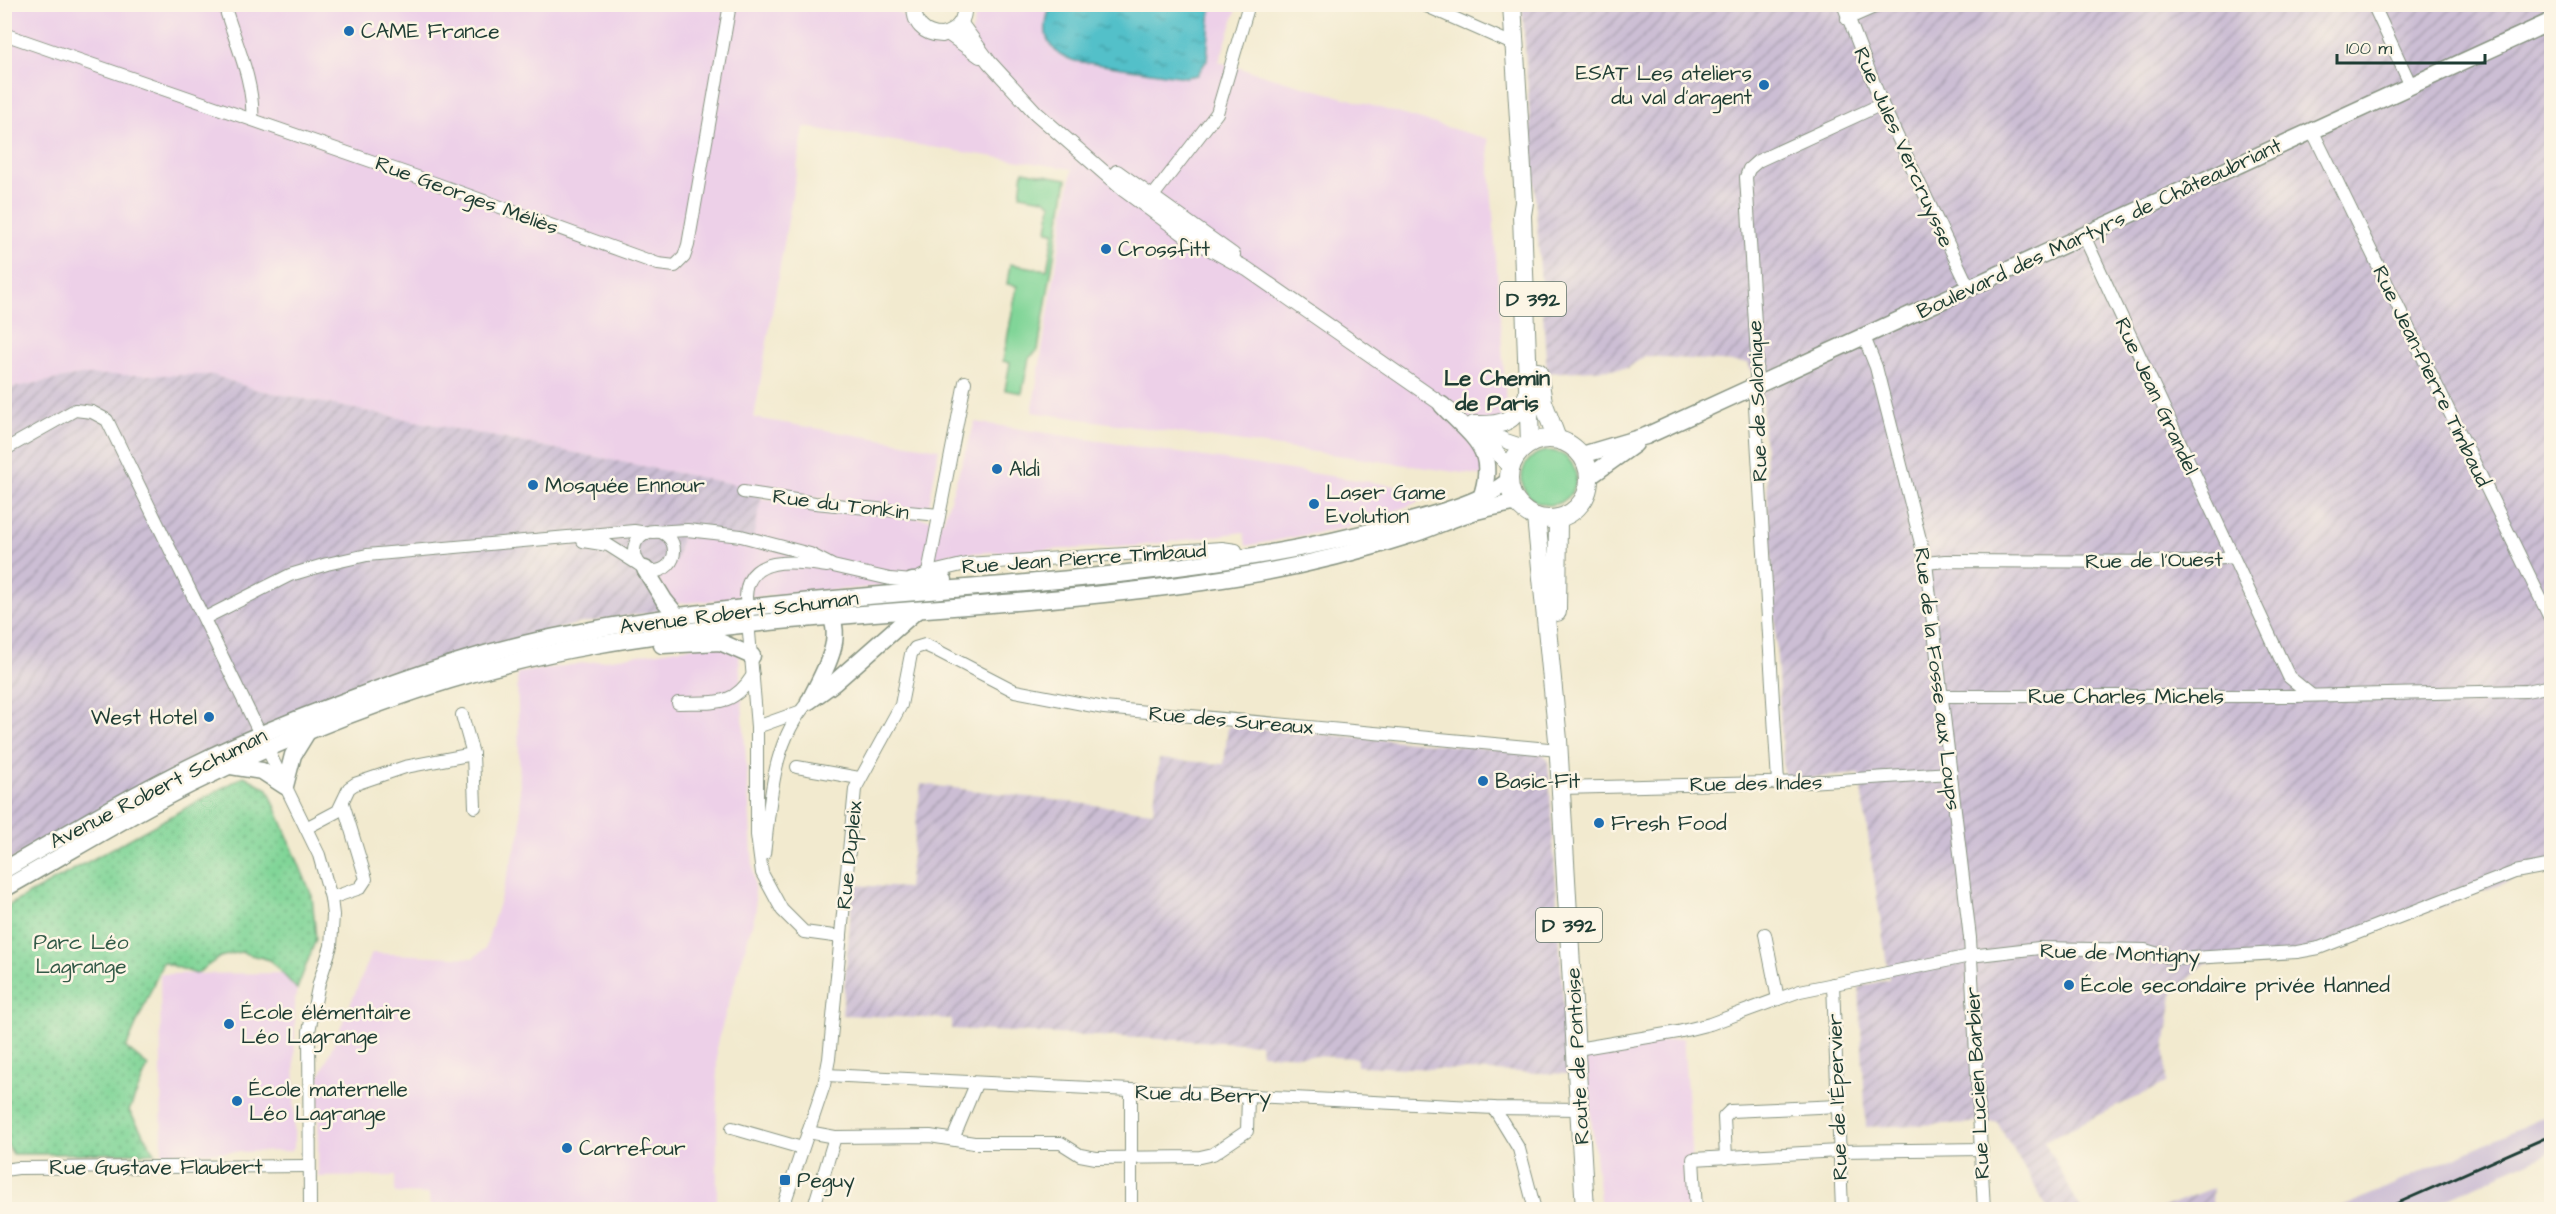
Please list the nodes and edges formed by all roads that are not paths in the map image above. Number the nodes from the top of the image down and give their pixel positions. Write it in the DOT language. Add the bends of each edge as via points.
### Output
graph roads {
  1 [pos="224,4"];
  2 [pos="730,4"];
  3 [pos="964,4"];
  4 [pos="1249,4"];
  5 [pos="1422,4"];
  6 [pos="1512,4"];
  7 [pos="1843,4"];
  8 [pos="1881,4"];
  9 [pos="2373,4"];
  10 [pos="911,6"];
  11 [pos="1847,19"];
  12 [pos="2552,21"];
  13 [pos="961,24"];
  14 [pos="4,34"];
  15 [pos="949,34"];
  16 [pos="1515,45"];
  17 [pos="988,62"];
  18 [pos="2411,86"];
  19 [pos="1882,104"];
  20 [pos="252,119"];
  21 [pos="2312,130"];
  22 [pos="1524,201"];
  23 [pos="1149,202"];
  24 [pos="2084,236"];
  25 [pos="1969,288"];
  26 [pos="1864,337"];
  27 [pos="965,382"];
  28 [pos="1757,386"];
  29 [pos="1528,393"];
  30 [pos="1442,405"];
  31 [pos="1477,427"];
  32 [pos="1646,436"];
  33 [pos="1557,439"];
  34 [pos="1527,445"];
  35 [pos="4,450"];
  36 [pos="1582,455"];
  37 [pos="1509,475"];
  38 [pos="1589,477"];
  39 [pos="743,492"];
  40 [pos="1481,498"];
  41 [pos="1516,502"];
  42 [pos="939,515"];
  43 [pos="1536,517"];
  44 [pos="1558,518"];
  45 [pos="650,532"];
  46 [pos="570,539"];
  47 [pos="1239,555"];
  48 [pos="2231,557"];
  49 [pos="1926,563"];
  50 [pos="833,566"];
  51 [pos="642,567"];
  52 [pos="928,573"];
  53 [pos="1089,578"];
  54 [pos="1212,580"];
  55 [pos="912,581"];
  56 [pos="819,601"];
  57 [pos="917,610"];
  58 [pos="676,616"];
  59 [pos="748,616"];
  60 [pos="833,617"];
  61 [pos="205,618"];
  62 [pos="2552,622"];
  63 [pos="692,631"];
  64 [pos="915,648"];
  65 [pos="560,653"];
  66 [pos="752,656"];
  67 [pos="753,675"];
  68 [pos="2552,686"];
  69 [pos="2311,695"];
  70 [pos="1941,696"];
  71 [pos="678,703"];
  72 [pos="804,707"];
  73 [pos="462,715"];
  74 [pos="757,728"];
  75 [pos="306,734"];
  76 [pos="264,741"];
  77 [pos="1559,745"];
  78 [pos="473,754"];
  79 [pos="231,766"];
  80 [pos="797,767"];
  81 [pos="1950,773"];
  82 [pos="859,778"];
  83 [pos="1778,782"];
  84 [pos="285,786"];
  85 [pos="1560,788"];
  86 [pos="343,802"];
  87 [pos="475,807"];
  88 [pos="306,828"];
  89 [pos="2552,865"];
  90 [pos="4,870"];
  91 [pos="762,873"];
  92 [pos="4,889"];
  93 [pos="331,898"];
  94 [pos="1765,934"];
  95 [pos="841,937"];
  96 [pos="1970,956"];
  97 [pos="1833,984"];
  98 [pos="1778,999"];
  99 [pos="1577,1049"];
  100 [pos="826,1075"];
  101 [pos="976,1084"];
  102 [pos="1131,1092"];
  103 [pos="1248,1096"];
  104 [pos="1839,1106"];
  105 [pos="1494,1108"];
  106 [pos="1581,1109"];
  107 [pos="732,1128"];
  108 [pos="808,1132"];
  109 [pos="835,1137"];
  110 [pos="953,1139"];
  111 [pos="802,1148"];
  112 [pos="1982,1149"];
  113 [pos="1839,1151"];
  114 [pos="1129,1157"];
  115 [pos="1726,1158"];
  116 [pos="308,1166"];
  117 [pos="4,1170"];
  118 [pos="1586,1204"];
  119 [pos="310,1209"];
  120 [pos="782,1209"];
  121 [pos="813,1209"];
  122 [pos="1131,1209"];
  123 [pos="1535,1209"];
  124 [pos="1696,1209"];
  125 [pos="1842,1209"];
  126 [pos="1984,1209"];
  1 -- 20 [label="street" via="244,69"];
  2 -- 20 [label="street, Rue Georges Méliès" via="688,244 684,257 675,266 658,264"];
  3 -- 13 [label="street"];
  4 -- 23 [label="street" via="1216,113"];
  5 -- 16 [label="street"];
  6 -- 16 [label="main road, D 392"];
  7 -- 11 [label="street, Rue Jules Vercruysse"];
  8 -- 11 [label="street"];
  9 -- 18 [label="street"];
  10 -- 15 [label="street" via="918,24 928,33"];
  11 -- 19 [label="street, Rue Jules Vercruysse"];
  12 -- 18 [label="main road, Boulevard des Martyrs de Châteaubriant"];
  13 -- 15 [label="street"];
  13 -- 17 [label="street"];
  14 -- 20 [label="street, Rue Georges Méliès"];
  15 -- 17 [label="street"];
  16 -- 22 [label="main road, D 392"];
  17 -- 23 [label="street" via="1069,142"];
  18 -- 21 [label="main road, Boulevard des Martyrs de Châteaubriant"];
  19 -- 25 [label="street, Rue Jules Vercruysse"];
  19 -- 28 [label="street, Rue de Salonique" via="1758,161 1749,169 1746,177"];
  21 -- 24 [label="main road, Boulevard des Martyrs de Châteaubriant"];
  21 -- 62 [label="street, Rue Jean-Pierre Timbaud"];
  22 -- 29 [label="main road, D 392"];
  22 -- 33 [label="main road, D 392" via="1539,386"];
  23 -- 30 [label="street" via="1187,236 1247,269"];
  24 -- 25 [label="main road, Boulevard des Martyrs de Châteaubriant"];
  24 -- 48 [label="street, Rue Jean Grandel"];
  25 -- 26 [label="main road, Boulevard des Martyrs de Châteaubriant"];
  26 -- 28 [label="main road, Boulevard des Martyrs de Châteaubriant"];
  26 -- 49 [label="street, Rue de la Fosse aux Loups" via="1876,367"];
  27 -- 42 [label="street"];
  28 -- 32 [label="main road, Boulevard des Martyrs de Châteaubriant"];
  28 -- 83 [label="street, Rue de Salonique" via="1755,406"];
  29 -- 31 [label="main road" via="1507,421"];
  29 -- 34 [label="main road, D 392"];
  30 -- 31 [label="street"];
  30 -- 40 [label="main road" via="1482,447 1488,467"];
  31 -- 34 [label="street"];
  31 -- 37 [label="street"];
  32 -- 36 [label="main road, Boulevard des Martyrs de Châteaubriant"];
  32 -- 38 [label="main road, Boulevard des Martyrs de Châteaubriant"];
  33 -- 34 [label="main road"];
  33 -- 36 [label="main road"];
  34 -- 37 [label="main road"];
  35 -- 61 [label="street" via="75,410 100,415 111,426"];
  36 -- 38 [label="main road"];
  37 -- 40 [label="main road, Avenue Robert Schuman" via="1495,492"];
  37 -- 41 [label="main road"];
  38 -- 44 [label="main road" via="1583,500 1576,509"];
  39 -- 42 [label="street, Rue du Tonkin"];
  40 -- 47 [label="main road, Avenue Robert Schuman" via="1340,541"];
  41 -- 43 [label="main road"];
  41 -- 54 [label="main road, Avenue Robert Schuman" via="1470,512 1412,535 1343,555"];
  42 -- 52 [label="street"];
  43 -- 44 [label="main road"];
  43 -- 77 [label="main road, Route de Pontoise / D 392"];
  44 -- 77 [label="main road, Route de Pontoise / D 392"];
  45 -- 46 [label="street"];
  45 -- 50 [label="street" via="687,530 741,536 810,554"];
  45 -- 51 [label="street" via="641,536 634,547"];
  45 -- 51 [label="street" via="666,535 673,546 672,559 658,571"];
  46 -- 51 [label="street" via="608,545"];
  46 -- 61 [label="street" via="368,555 290,575"];
  47 -- 52 [label="street, Rue Jean Pierre Timbaud" via="1222,548 966,564"];
  47 -- 53 [label="main road, Avenue Robert Schuman"];
  47 -- 54 [label="main road" via="1233,570"];
  48 -- 49 [label="street, Rue de l'Ouest" via="2189,562"];
  48 -- 69 [label="street, Rue de l'Ouest" via="2289,678"];
  49 -- 70 [label="street, Rue de la Fosse aux Loups"];
  50 -- 55 [label="street"];
  50 -- 59 [label="street" via="782,561 765,567 748,585"];
  51 -- 58 [label="main road"];
  52 -- 55 [label="street, Rue Jean Pierre Timbaud"];
  53 -- 55 [label="main road" via="1022,576"];
  53 -- 56 [label="main road, Avenue Robert Schuman"];
  54 -- 57 [label="main road, Avenue Robert Schuman"];
  56 -- 59 [label="main road, Avenue Robert Schuman"];
  56 -- 60 [label="main road"];
  57 -- 60 [label="main road, Avenue Robert Schuman"];
  57 -- 72 [label="main road"];
  58 -- 59 [label="main road, Avenue Robert Schuman"];
  58 -- 63 [label="main road"];
  58 -- 76 [label="main road, Avenue Robert Schuman" via="570,634 434,668"];
  59 -- 60 [label="main road, Avenue Robert Schuman"];
  59 -- 63 [label="main road, Avenue Robert Schuman"];
  59 -- 66 [label="street"];
  60 -- 72 [label="main road" via="832,653"];
  61 -- 76 [label="street"];
  63 -- 65 [label="main road, Avenue Robert Schuman"];
  64 -- 77 [label="street, Rue des Sureaux" via="925,645 1015,691 1104,708"];
  64 -- 82 [label="street, Rue Dupleix" via="901,705"];
  65 -- 66 [label="main road" via="709,642 728,644"];
  65 -- 75 [label="main road, Avenue Robert Schuman" via="438,684"];
  66 -- 67 [label="street"];
  67 -- 71 [label="street" via="742,693 731,699"];
  67 -- 74 [label="street"];
  68 -- 69 [label="street" via="2526,691"];
  69 -- 70 [label="street, Rue Charles Michels"];
  70 -- 81 [label="street, Rue de la Fosse aux Loups"];
  72 -- 74 [label="street"];
  72 -- 91 [label="street" via="784,738 776,768"];
  73 -- 78 [label="street"];
  74 -- 91 [label="street" via="757,835"];
  75 -- 76 [label="main road, Avenue Robert Schuman"];
  75 -- 84 [label="main road" via="293,754"];
  76 -- 79 [label="main road, Avenue Robert Schuman"];
  76 -- 84 [label="street"];
  76 -- 90 [label="main road, Avenue Robert Schuman" via="153,786"];
  77 -- 85 [label="main road, Route de Pontoise / D 392"];
  78 -- 86 [label="street" via="405,767 355,784 348,788"];
  78 -- 87 [label="street"];
  79 -- 84 [label="main road" via="262,771"];
  79 -- 92 [label="main road, Avenue Robert Schuman" via="187,786"];
  80 -- 82 [label="street"];
  81 -- 83 [label="street, Rue des Indes"];
  81 -- 96 [label="street, Rue de la Fosse aux Loups"];
  82 -- 95 [label="street, Rue Dupleix"];
  83 -- 85 [label="street, Rue des Indes"];
  84 -- 88 [label="street"];
  85 -- 99 [label="main road, Route de Pontoise / D 392"];
  86 -- 88 [label="street" via="338,811"];
  86 -- 93 [label="street" via="366,879 360,888"];
  88 -- 93 [label="street" via="319,855"];
  89 -- 96 [label="street, Rue de Montigny" via="2515,872 2319,948 2297,952 2175,959 2145,950 2039,948"];
  91 -- 95 [label="street" via="783,910 804,932"];
  93 -- 116 [label="street" via="331,946 309,1031"];
  94 -- 98 [label="street"];
  95 -- 100 [label="street, Rue Dupleix"];
  96 -- 97 [label="street, Rue de Montigny"];
  96 -- 112 [label="street, Rue Lucien Barbier"];
  97 -- 98 [label="street, Rue de Montigny"];
  97 -- 104 [label="street, Rue de l'Épervier"];
  98 -- 99 [label="street, Rue de Montigny" via="1710,1024"];
  99 -- 106 [label="main road, Route de Pontoise / D 392"];
  100 -- 101 [label="street, Rue du Berry"];
  100 -- 108 [label="street, Rue Dupleix"];
  101 -- 102 [label="street, Rue du Berry"];
  101 -- 110 [label="street"];
  102 -- 103 [label="street, Rue du Berry"];
  102 -- 114 [label="street"];
  103 -- 105 [label="street, Rue du Berry"];
  103 -- 114 [label="street" via="1247,1131 1213,1154"];
  104 -- 113 [label="street, Rue de l'Épervier"];
  104 -- 115 [label="street" via="1726,1113"];
  105 -- 106 [label="street, Rue du Berry"];
  105 -- 123 [label="street" via="1518,1149"];
  106 -- 118 [label="main road, Route de Pontoise / D 392"];
  107 -- 111 [label="street"];
  108 -- 109 [label="street"];
  108 -- 111 [label="street, Rue Dupleix"];
  109 -- 110 [label="street"];
  109 -- 121 [label="street"];
  110 -- 114 [label="street" via="974,1143 1061,1143 1088,1157"];
  111 -- 120 [label="street, Rue Dupleix"];
  112 -- 113 [label="street"];
  112 -- 126 [label="street, Rue Lucien Barbier"];
  113 -- 115 [label="street"];
  113 -- 125 [label="street, Rue de l'Épervier"];
  114 -- 122 [label="street"];
  115 -- 124 [label="street" via="1693,1159"];
  116 -- 117 [label="street, Rue Gustave Flaubert"];
  116 -- 119 [label="street"];
}
